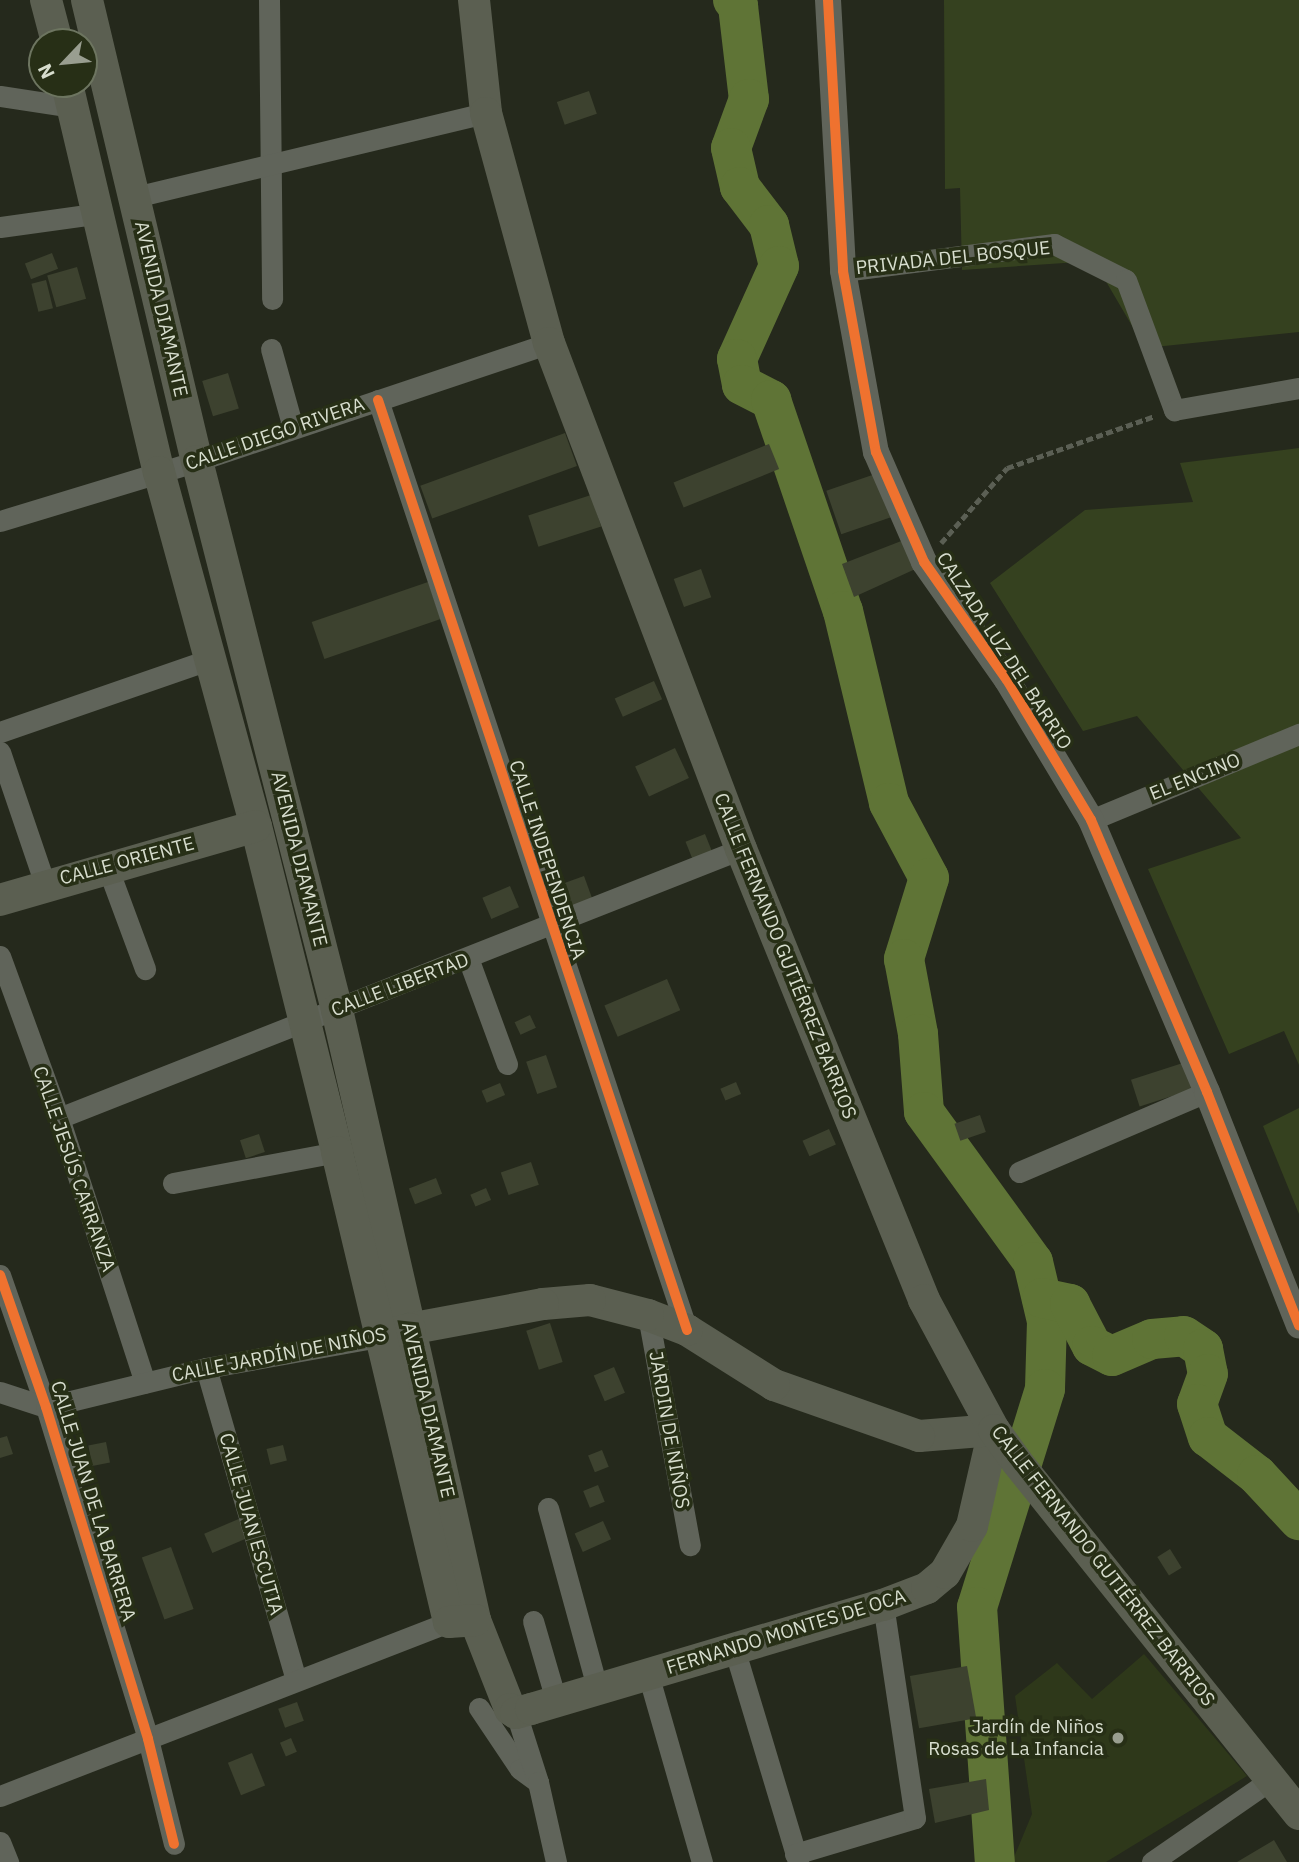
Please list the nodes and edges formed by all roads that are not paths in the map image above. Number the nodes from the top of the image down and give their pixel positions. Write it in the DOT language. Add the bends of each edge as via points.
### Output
graph roads {
  1 [pos="46,0"];
  2 [pos="87,0"];
  3 [pos="269,0"];
  4 [pos="474,0"];
  5 [pos="828,0"];
  6 [pos="53,28"];
  7 [pos="0,96"];
  8 [pos="28,96"];
  9 [pos="71,98"];
  10 [pos="486,113"];
  11 [pos="272,163"];
  12 [pos="135,197"];
  13 [pos="101,213"];
  14 [pos="0,227"];
  15 [pos="843,271"];
  16 [pos="272,299"];
  17 [pos="549,343"];
  18 [pos="271,349"];
  19 [pos="1299,388"];
  20 [pos="378,400"];
  21 [pos="293,428"];
  22 [pos="197,461"];
  23 [pos="159,472"];
  24 [pos="0,521"];
  25 [pos="208,660"];
  26 [pos="0,732"];
  27 [pos="1299,734"];
  28 [pos="0,752"];
  29 [pos="1091,820"];
  30 [pos="256,827"];
  31 [pos="741,849"];
  32 [pos="107,866"];
  33 [pos="45,884"];
  34 [pos="0,900"];
  35 [pos="550,926"];
  36 [pos="0,956"];
  37 [pos="468,958"];
  38 [pos="145,969"];
  39 [pos="337,1010"];
  40 [pos="304,1021"];
  41 [pos="508,1064"];
  42 [pos="1207,1092"];
  43 [pos="59,1118"];
  44 [pos="337,1152"];
  45 [pos="1018,1172"];
  46 [pos="173,1183"];
  47 [pos="0,1275"];
  48 [pos="648,1315"];
  49 [pos="1299,1326"];
  50 [pos="687,1330"];
  51 [pos="397,1333"];
  52 [pos="206,1368"];
  53 [pos="145,1382"];
  54 [pos="0,1392"];
  55 [pos="46,1407"];
  56 [pos="994,1430"];
  57 [pos="548,1508"];
  58 [pos="690,1545"];
  59 [pos="883,1605"];
  60 [pos="462,1621"];
  61 [pos="533,1621"];
  62 [pos="734,1648"];
  63 [pos="648,1674"];
  64 [pos="296,1681"];
  65 [pos="597,1687"];
  66 [pos="556,1700"];
  67 [pos="478,1708"];
  68 [pos="516,1713"];
  69 [pos="148,1738"];
  70 [pos="1272,1779"];
  71 [pos="538,1782"];
  72 [pos="0,1796"];
  73 [pos="1299,1814"];
  74 [pos="0,1842"];
  75 [pos="174,1844"];
  76 [pos="797,1858"];
  77 [pos="8,1862"];
  78 [pos="556,1862"];
  79 [pos="702,1862"];
  80 [pos="1152,1862"];
  1 -- 6 [label="main road"];
  2 -- 12 [label="main road, AVENIDA DIAMANTE"];
  3 -- 11 [label="street"];
  4 -- 10 [label="main road, CALLE FERNANDO GUTIÉRREZ BARRIOS"];
  5 -- 15 [label="street, CALZADA LUZ DEL BARRIO"];
  7 -- 8 [label="street"];
  9 -- 13 [label="main road, AVENIDA DIAMANTE"];
  10 -- 11 [label="street"];
  10 -- 17 [label="main road, CALLE FERNANDO GUTIÉRREZ BARRIOS"];
  11 -- 12 [label="street"];
  11 -- 16 [label="street"];
  12 -- 22 [label="main road, AVENIDA DIAMANTE"];
  13 -- 14 [label="street"];
  13 -- 23 [label="main road, AVENIDA DIAMANTE"];
  15 -- 19 [label="street, PRIVADA DEL BOSQUE" via="1054,244 1126,280 1174,410"];
  15 -- 29 [label="street, CALZADA LUZ DEL BARRIO" via="876,452 924,562 1007,680"];
  17 -- 20 [label="street, CALLE DIEGO RIVERA"];
  17 -- 31 [label="main road, CALLE FERNANDO GUTIÉRREZ BARRIOS"];
  18 -- 21 [label="street"];
  20 -- 21 [label="street, CALLE DIEGO RIVERA"];
  20 -- 35 [label="street, CALLE INDEPENDENCIA"];
  21 -- 22 [label="street, CALLE DIEGO RIVERA"];
  22 -- 23 [label="street, CALLE DIEGO RIVERA"];
  22 -- 39 [label="main road, AVENIDA DIAMANTE"];
  23 -- 24 [label="street, CALLE DIEGO RIVERA"];
  23 -- 25 [label="main road, AVENIDA DIAMANTE"];
  25 -- 26 [label="street"];
  25 -- 30 [label="main road, AVENIDA DIAMANTE"];
  27 -- 29 [label="street, EL ENCINO"];
  28 -- 33 [label="street"];
  29 -- 42 [label="street, CALZADA LUZ DEL BARRIO"];
  30 -- 32 [label="main road, CALLE ORIENTE"];
  30 -- 40 [label="main road, AVENIDA DIAMANTE"];
  31 -- 35 [label="street, CALLE LIBERTAD"];
  31 -- 56 [label="main road, CALLE FERNANDO GUTIÉRREZ BARRIOS" via="924,1300"];
  32 -- 33 [label="main road, CALLE ORIENTE"];
  32 -- 38 [label="street"];
  33 -- 34 [label="main road, CALLE ORIENTE"];
  35 -- 37 [label="street, CALLE LIBERTAD"];
  35 -- 50 [label="street, CALLE INDEPENDENCIA"];
  36 -- 43 [label="street, CALLE JESÚS CARRANZA"];
  37 -- 39 [label="street, CALLE LIBERTAD"];
  37 -- 41 [label="street"];
  39 -- 40 [label="street, CALLE LIBERTAD"];
  39 -- 51 [label="main road, AVENIDA DIAMANTE"];
  40 -- 43 [label="street, CALLE LIBERTAD"];
  40 -- 44 [label="main road, AVENIDA DIAMANTE"];
  42 -- 45 [label="street"];
  42 -- 49 [label="street, CALZADA LUZ DEL BARRIO"];
  43 -- 53 [label="street, CALLE JESÚS CARRANZA"];
  44 -- 46 [label="street"];
  44 -- 51 [label="main road, AVENIDA DIAMANTE"];
  47 -- 55 [label="street, CALLE JUAN DE LA BARRERA"];
  48 -- 50 [label="main road, CALLE JARDÍN DE NIÑOS"];
  48 -- 51 [label="main road, CALLE JARDÍN DE NIÑOS" via="590,1300"];
  48 -- 58 [label="street, JARDIN DE NIÑOS"];
  50 -- 56 [label="main road, CALLE JARDÍN DE NIÑOS" via="774,1385 919,1436"];
  51 -- 52 [label="street, CALLE JARDÍN DE NIÑOS"];
  51 -- 60 [label="main road, AVENIDA DIAMANTE"];
  52 -- 53 [label="street, CALLE JARDÍN DE NIÑOS"];
  52 -- 64 [label="street, CALLE JUAN ESCUTIA"];
  53 -- 55 [label="street, CALLE JARDÍN DE NIÑOS"];
  54 -- 55 [label="street"];
  55 -- 69 [label="street, CALLE JUAN DE LA BARRERA"];
  56 -- 59 [label="main road, FERNANDO MONTES DE OCA" via="963,1547 928,1588"];
  56 -- 70 [label="main road, CALLE FERNANDO GUTIÉRREZ BARRIOS"];
  57 -- 65 [label="street"];
  59 -- 62 [label="main road, FERNANDO MONTES DE OCA"];
  59 -- 76 [label="street" via="915,1818"];
  60 -- 64 [label="street"];
  60 -- 68 [label="main road, AVENIDA DIAMANTE"];
  61 -- 66 [label="street"];
  62 -- 63 [label="main road, FERNANDO MONTES DE OCA"];
  62 -- 76 [label="street"];
  63 -- 65 [label="main road, FERNANDO MONTES DE OCA"];
  63 -- 79 [label="street"];
  64 -- 69 [label="street"];
  65 -- 66 [label="main road, FERNANDO MONTES DE OCA"];
  66 -- 68 [label="main road, FERNANDO MONTES DE OCA"];
  67 -- 71 [label="street" via="520,1769"];
  68 -- 71 [label="street"];
  69 -- 72 [label="street"];
  69 -- 75 [label="street, CALLE JUAN DE LA BARRERA"];
  70 -- 73 [label="main road, CALLE FERNANDO GUTIÉRREZ BARRIOS"];
  70 -- 80 [label="street"];
  71 -- 78 [label="street"];
  74 -- 77 [label="street"];
}
